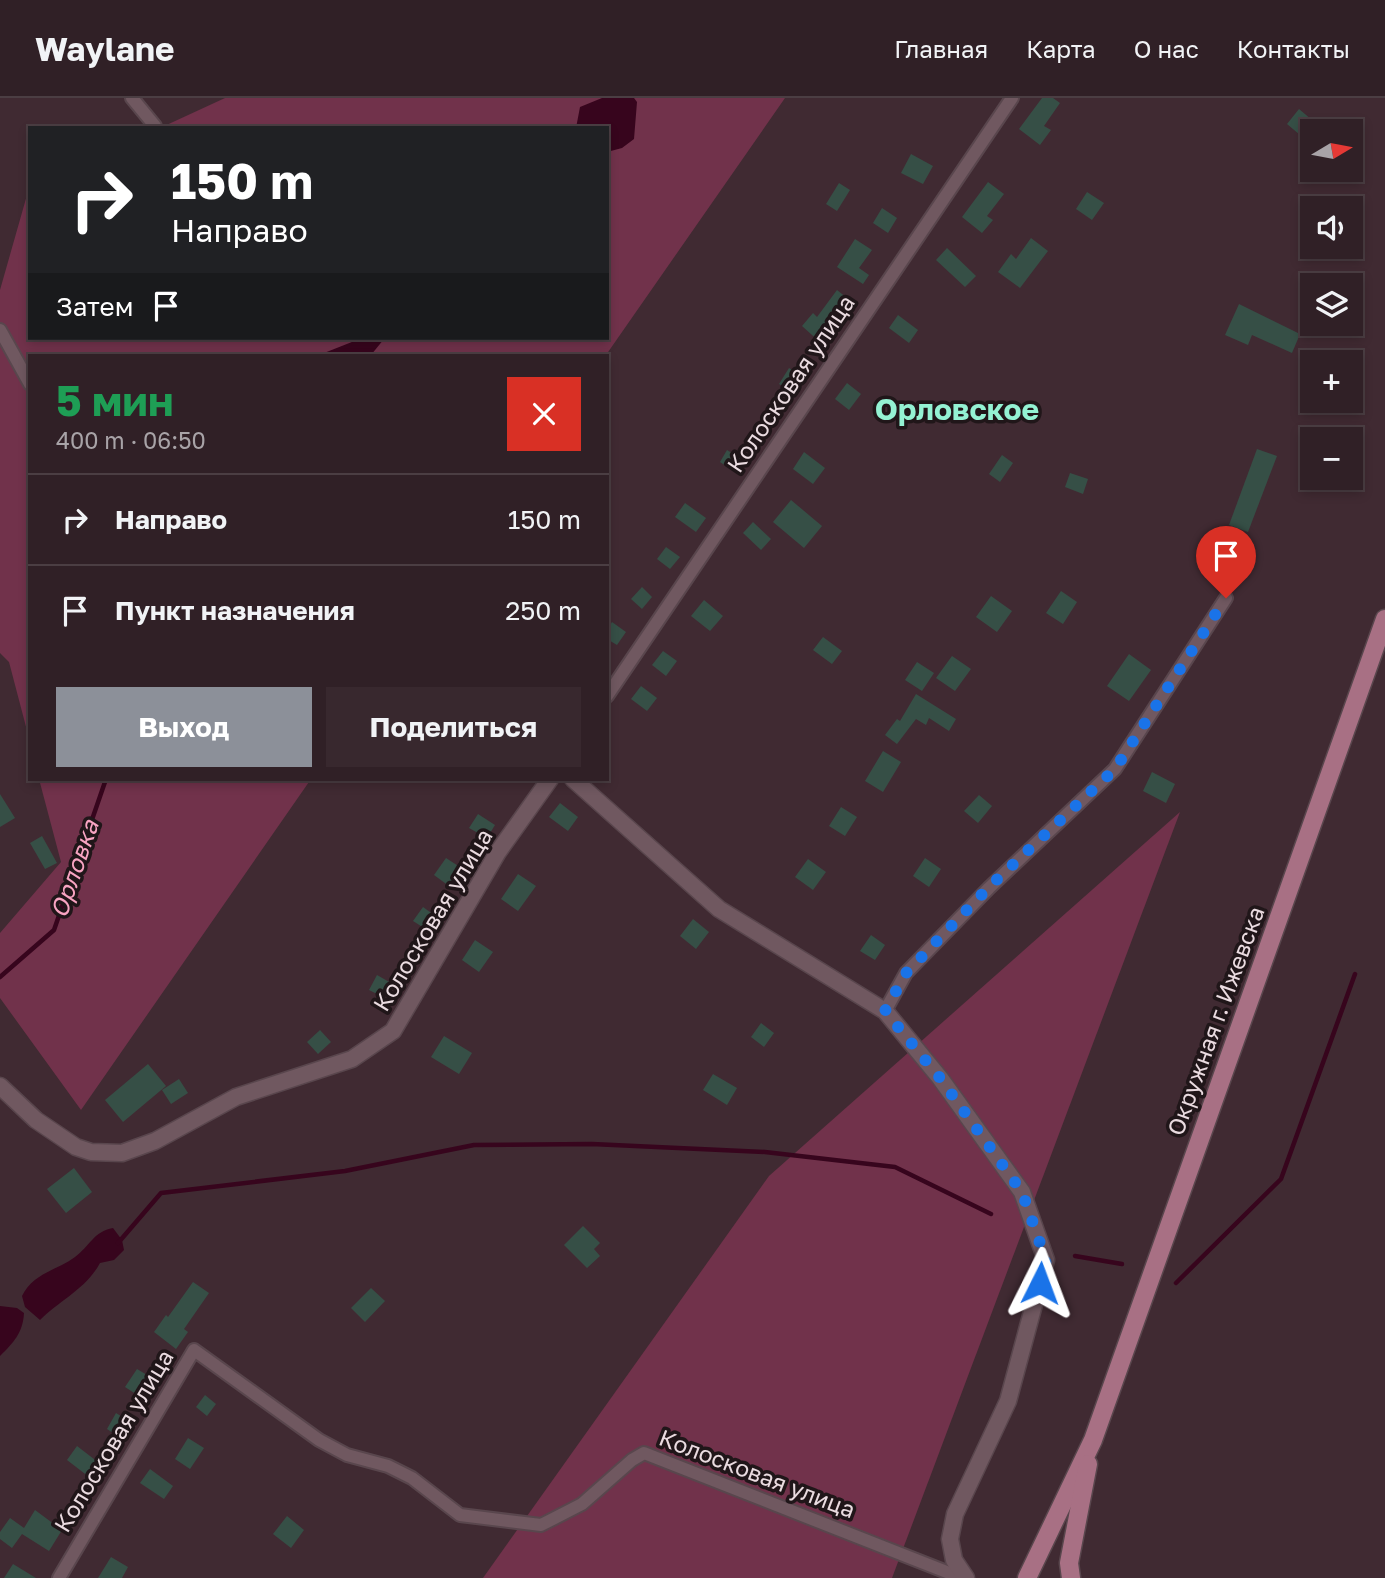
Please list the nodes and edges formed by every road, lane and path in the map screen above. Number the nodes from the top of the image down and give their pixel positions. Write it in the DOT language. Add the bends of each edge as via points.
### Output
graph roads {
  1 [pos="132,98"];
  2 [pos="1012,98"];
  3 [pos="155,126"];
  4 [pos="0,330"];
  5 [pos="28,380"];
  6 [pos="1226,598"];
  7 [pos="1385,619"];
  8 [pos="609,692"];
  9 [pos="549,781"];
  10 [pos="574,781"];
  11 [pos="885,1011"];
  12 [pos="0,1086"];
  13 [pos="1093,1440"];
  14 [pos="58,1578"];
  15 [pos="964,1578"];
  16 [pos="1027,1578"];
  17 [pos="1071,1578"];
  1 -- 3 [label="street"];
  2 -- 8 [label="street, Колосковая улица"];
  4 -- 5 [label="street"];
  6 -- 11 [label="street" via="1115,769 989,887 906,973"];
  7 -- 13 [label="main road, Окружная г. Ижевска"];
  9 -- 12 [label="street, Колосковая улица" via="498,852 393,1031 352,1059 236,1097 155,1141 122,1153 91,1153 76,1147 36,1120"];
  10 -- 11 [label="street, Колосковая улица" via="719,908"];
  11 -- 15 [label="street, Колосковая улица" via="1022,1192 1046,1260 1008,1401 955,1514 950,1539"];
  13 -- 16 [label="main road, Окружная г. Ижевска"];
  13 -- 17 [label="main road, Окружная г. Ижевска" via="1069,1563"];
  14 -- 15 [label="street, Колосковая улица" via="194,1350 319,1440 412,1478 460,1515 541,1525 582,1504 644,1453"];
}
